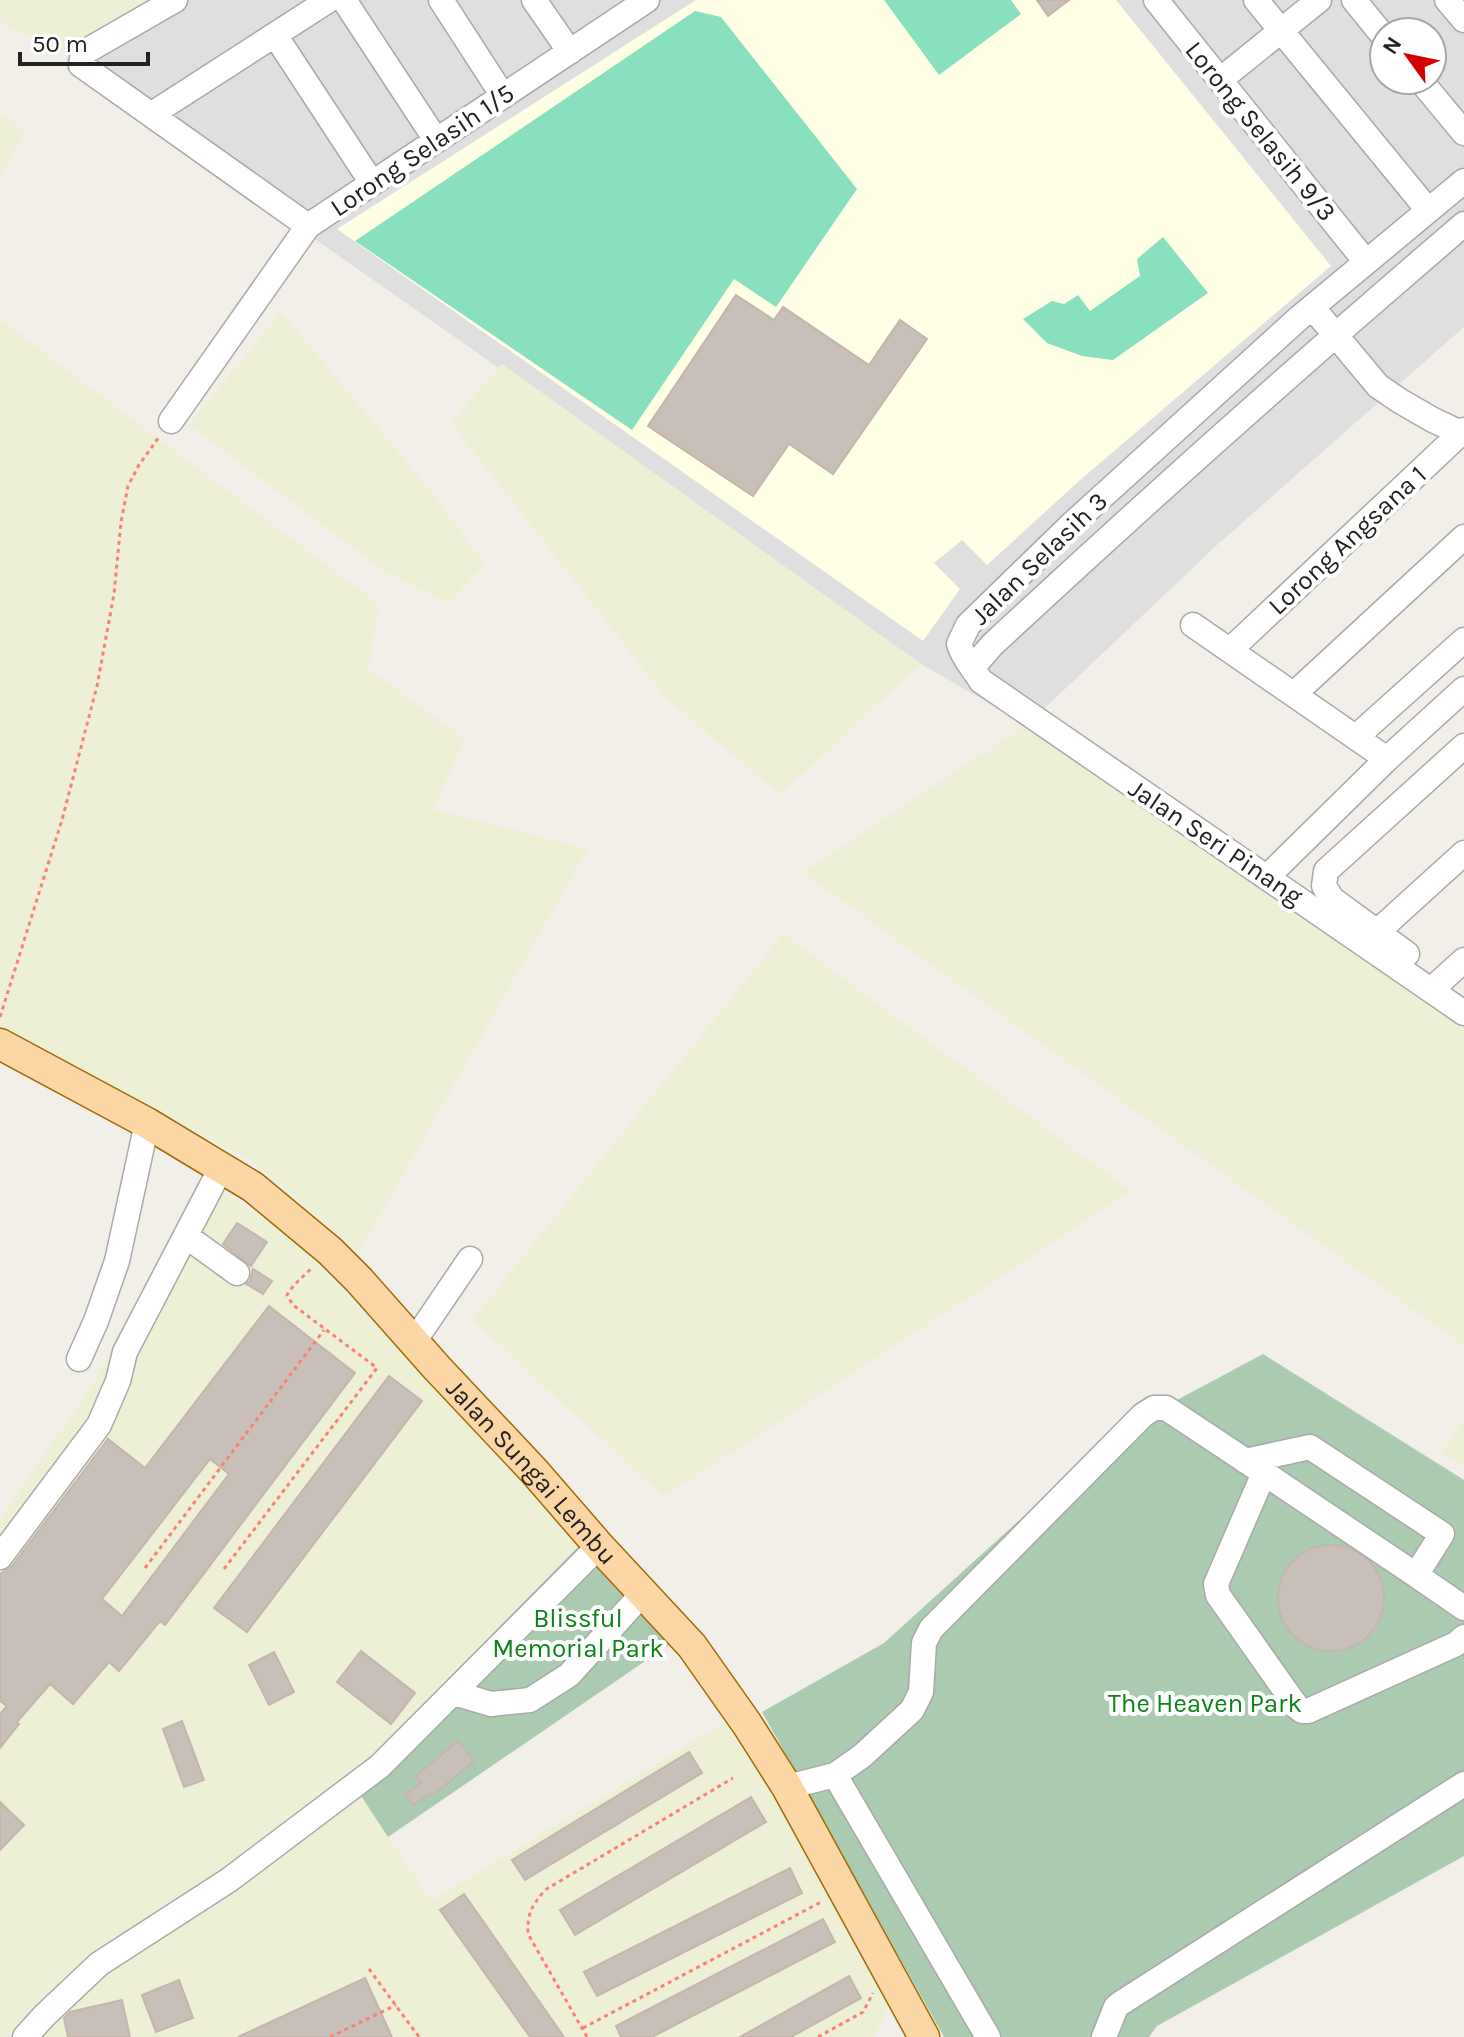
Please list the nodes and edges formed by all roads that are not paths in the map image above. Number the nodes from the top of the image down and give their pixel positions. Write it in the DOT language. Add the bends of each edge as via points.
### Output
graph roads {
  1 [pos="175,0"];
  2 [pos="329,0"];
  3 [pos="344,0"];
  4 [pos="441,0"];
  5 [pos="534,0"];
  6 [pos="1156,0"];
  7 [pos="1256,0"];
  8 [pos="1319,0"];
  9 [pos="1354,0"];
  10 [pos="1447,0"];
  11 [pos="639,2"];
  12 [pos="1368,17"];
  13 [pos="1464,20"];
  14 [pos="1281,30"];
  15 [pos="275,35"];
  16 [pos="570,52"];
  17 [pos="1220,80"];
  18 [pos="503,96"];
  19 [pos="1433,96"];
  20 [pos="152,114"];
  21 [pos="1464,133"];
  22 [pos="436,140"];
  23 [pos="1464,181"];
  24 [pos="372,183"];
  25 [pos="1428,210"];
  26 [pos="1464,224"];
  27 [pos="308,226"];
  28 [pos="1366,262"];
  29 [pos="1312,307"];
  30 [pos="1334,334"];
  31 [pos="171,421"];
  32 [pos="1463,432"];
  33 [pos="1464,537"];
  34 [pos="1193,625"];
  35 [pos="1464,640"];
  36 [pos="1230,650"];
  37 [pos="973,667"];
  38 [pos="1464,689"];
  39 [pos="1294,694"];
  40 [pos="1356,737"];
  41 [pos="1464,746"];
  42 [pos="1387,759"];
  43 [pos="1464,853"];
  44 [pos="1267,877"];
  45 [pos="1377,932"];
  46 [pos="1464,960"];
  47 [pos="1437,985"];
  48 [pos="1464,994"];
  49 [pos="1464,1013"];
  50 [pos="0,1044"];
  51 [pos="147,1123"];
  52 [pos="221,1168"];
  53 [pos="186,1236"];
  54 [pos="470,1259"];
  55 [pos="237,1273"];
  56 [pos="413,1343"];
  57 [pos="79,1359"];
  58 [pos="1254,1467"];
  59 [pos="599,1546"];
  60 [pos="0,1557"];
  61 [pos="1416,1575"];
  62 [pos="643,1593"];
  63 [pos="1464,1608"];
  64 [pos="1464,1637"];
  65 [pos="454,1693"];
  66 [pos="835,1775"];
  67 [pos="1464,1784"];
  68 [pos="787,1787"];
  69 [pos="25,2037"];
  70 [pos="924,2037"];
  71 [pos="988,2037"];
  72 [pos="1104,2037"];
  1 -- 20 [label="street, Lorong Selasih 1/5" via="83,53 81,65"];
  2 -- 15 [label="street"];
  3 -- 22 [label="street"];
  4 -- 18 [label="street"];
  5 -- 16 [label="street"];
  6 -- 17 [label="street, Lorong Selasih 9/3"];
  7 -- 14 [label="street"];
  8 -- 14 [label="street"];
  9 -- 12 [label="street"];
  10 -- 13 [label="street"];
  11 -- 16 [label="street, Lorong Selasih 1/5"];
  14 -- 17 [label="street"];
  14 -- 25 [label="street"];
  15 -- 20 [label="street"];
  15 -- 24 [label="street"];
  16 -- 18 [label="street, Lorong Selasih 1/5"];
  17 -- 28 [label="street, Lorong Selasih 9/3"];
  18 -- 22 [label="street, Lorong Selasih 1/5"];
  19 -- 21 [label="street"];
  20 -- 27 [label="street, Lorong Selasih 1/5"];
  22 -- 24 [label="street, Lorong Selasih 1/5"];
  23 -- 25 [label="street, Jalan Selasih 3"];
  24 -- 27 [label="street, Lorong Selasih 1/5"];
  25 -- 28 [label="street, Jalan Selasih 3"];
  26 -- 30 [label="street, Jalan Selasih 3"];
  27 -- 31 [label="street"];
  28 -- 29 [label="street, Jalan Selasih 3"];
  29 -- 30 [label="street"];
  29 -- 37 [label="street, Jalan Selasih 3" via="968,625 959,644"];
  30 -- 32 [label="street" via="1378,386"];
  30 -- 37 [label="street, Jalan Selasih 3"];
  32 -- 36 [label="street, Lorong Angsana 1"];
  33 -- 39 [label="street"];
  34 -- 36 [label="street"];
  35 -- 40 [label="street"];
  36 -- 39 [label="street"];
  37 -- 44 [label="street, Jalan Seri Pinang" via="981,681"];
  38 -- 42 [label="street"];
  39 -- 40 [label="street"];
  40 -- 42 [label="street"];
  41 -- 45 [label="street, Jalan Seri Pinang" via="1326,871 1324,886 1332,899"];
  42 -- 44 [label="street"];
  43 -- 45 [label="street"];
  44 -- 47 [label="street, Jalan Seri Pinang"];
  45 -- 47 [label="street, Jalan Seri Pinang"];
  46 -- 47 [label="street"];
  47 -- 48 [label="street, Jalan Seri Pinang"];
  47 -- 49 [label="street, Jalan Seri Pinang"];
  50 -- 51 [label="main road, Jalan Sungai Lembu"];
  51 -- 52 [label="main road, Jalan Sungai Lembu"];
  51 -- 57 [label="street" via="117,1261"];
  52 -- 53 [label="street"];
  52 -- 56 [label="main road, Jalan Sungai Lembu" via="253,1187 330,1251"];
  53 -- 55 [label="street"];
  53 -- 60 [label="street" via="125,1352 99,1425"];
  54 -- 56 [label="street"];
  56 -- 59 [label="main road, Jalan Sungai Lembu"];
  58 -- 61 [label="street"];
  58 -- 61 [label="street" via="1310,1447 1442,1534"];
  58 -- 64 [label="street" via="1216,1590 1297,1707 1308,1711"];
  58 -- 66 [label="street" via="1166,1408 1143,1415 931,1629 924,1643 921,1692 912,1710"];
  59 -- 62 [label="main road, Jalan Sungai Lembu"];
  59 -- 65 [label="street"];
  61 -- 63 [label="street"];
  62 -- 65 [label="street" via="569,1675 530,1700 491,1704"];
  62 -- 68 [label="main road, Jalan Sungai Lembu" via="692,1646"];
  65 -- 69 [label="street" via="380,1766 229,1880 99,1964"];
  66 -- 68 [label="street"];
  66 -- 71 [label="street"];
  67 -- 72 [label="street" via="1121,2003"];
  68 -- 70 [label="main road, Jalan Sungai Lembu"];
}
